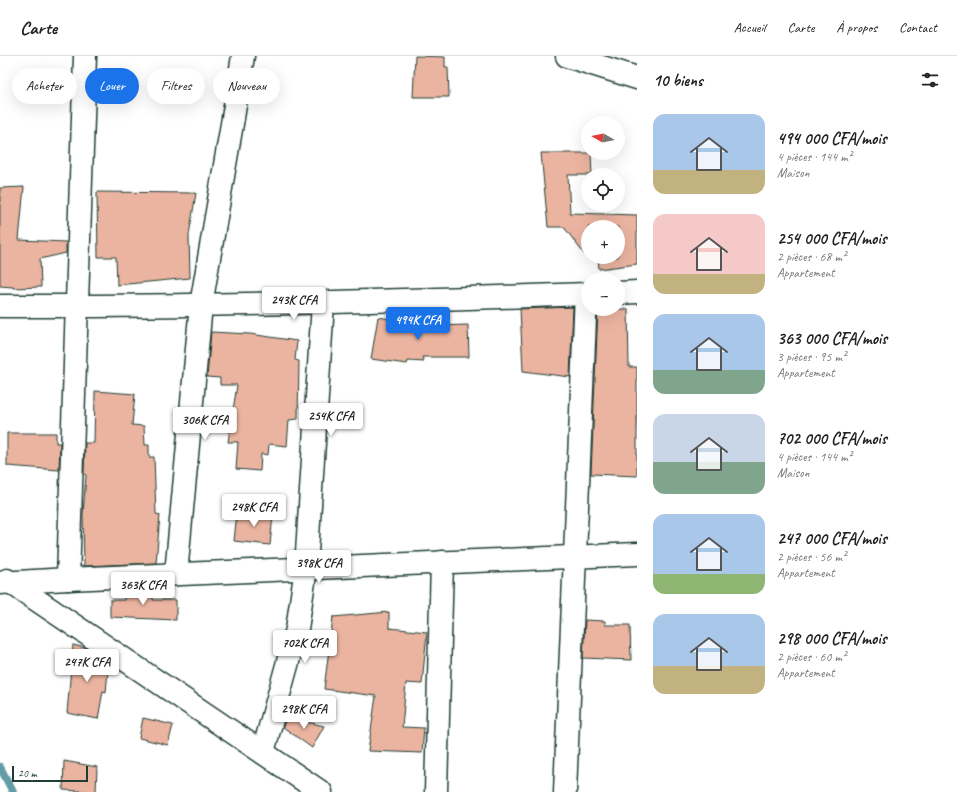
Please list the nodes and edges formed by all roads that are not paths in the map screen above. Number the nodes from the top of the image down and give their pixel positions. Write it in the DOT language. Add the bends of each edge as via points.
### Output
graph roads {
  1 [pos="85,56"];
  2 [pos="243,56"];
  3 [pos="567,56"];
  4 [pos="637,78"];
  5 [pos="637,292"];
  6 [pos="625,293"];
  7 [pos="581,294"];
  8 [pos="323,303"];
  9 [pos="201,305"];
  10 [pos="0,306"];
  11 [pos="78,306"];
  12 [pos="586,316"];
  13 [pos="637,554"];
  14 [pos="575,557"];
  15 [pos="442,562"];
  16 [pos="306,568"];
  17 [pos="176,574"];
  18 [pos="68,579"];
  19 [pos="4,580"];
  20 [pos="263,752"];
  21 [pos="321,792"];
  22 [pos="436,792"];
  23 [pos="565,792"];
  1 -- 11 [label="street"];
  2 -- 9 [label="street"];
  3 -- 4 [label="street"];
  5 -- 6 [label="street"];
  7 -- 8 [label="street"];
  8 -- 9 [label="street"];
  8 -- 16 [label="street"];
  9 -- 11 [label="street"];
  9 -- 17 [label="street"];
  10 -- 11 [label="street"];
  11 -- 18 [label="street"];
  12 -- 14 [label="street"];
  13 -- 14 [label="street"];
  14 -- 15 [label="street"];
  14 -- 23 [label="street"];
  15 -- 16 [label="street"];
  15 -- 22 [label="street"];
  16 -- 17 [label="street"];
  16 -- 20 [label="street" via="298,629"];
  17 -- 18 [label="street"];
  18 -- 19 [label="street"];
  19 -- 20 [label="street"];
  20 -- 21 [label="street"];
}
